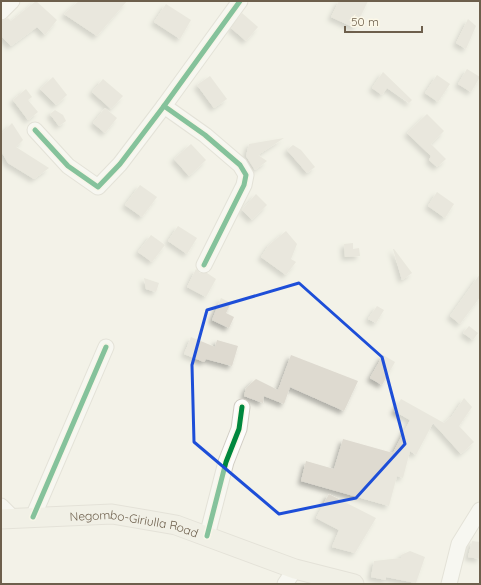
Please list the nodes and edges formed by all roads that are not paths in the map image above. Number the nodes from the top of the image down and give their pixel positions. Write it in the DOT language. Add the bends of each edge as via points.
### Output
graph roads {
  1 [pos="12,1"];
  2 [pos="240,1"];
  3 [pos="1,12"];
  4 [pos="164,106"];
  5 [pos="35,130"];
  6 [pos="204,265"];
  7 [pos="106,347"];
  8 [pos="242,407"];
  9 [pos="480,510"];
  10 [pos="5,514"];
  11 [pos="33,517"];
  12 [pos="207,536"];
  13 [pos="290,577"];
  14 [pos="354,584"];
  15 [pos="449,584"];
  1 -- 3 [label="street"];
  2 -- 4 [label="street"];
  4 -- 5 [label="street" via="120,164 98,187 68,166"];
  4 -- 6 [label="street" via="205,135 240,166 246,175 244,185"];
  7 -- 11 [label="street"];
  8 -- 12 [label="street" via="239,429 226,462"];
  9 -- 15 [label="street" via="459,544"];
  10 -- 11 [label="main road, Negombo-Giriulla Road"];
  11 -- 12 [label="main road, Negombo-Giriulla Road" via="112,514 176,525"];
  12 -- 13 [label="main road, Negombo-Giriulla Road"];
  13 -- 14 [label="main road, Negombo-Giriulla Road"];
}
